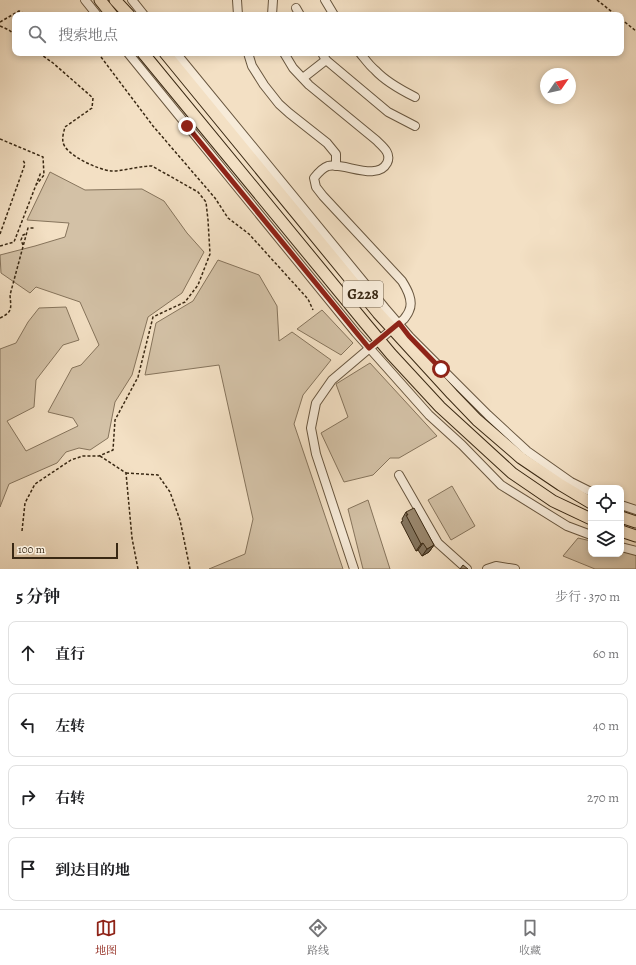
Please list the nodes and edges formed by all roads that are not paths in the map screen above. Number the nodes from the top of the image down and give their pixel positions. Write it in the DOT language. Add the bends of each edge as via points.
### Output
graph roads {
  1 [pos="85,0"];
  2 [pos="100,0"];
  3 [pos="115,0"];
  4 [pos="122,0"];
  5 [pos="132,0"];
  6 [pos="237,0"];
  7 [pos="273,0"];
  8 [pos="325,0"];
  9 [pos="95,12"];
  10 [pos="110,12"];
  11 [pos="126,12"];
  12 [pos="132,12"];
  13 [pos="142,12"];
  14 [pos="238,12"];
  15 [pos="272,12"];
  16 [pos="332,12"];
  17 [pos="130,56"];
  18 [pos="146,56"];
  19 [pos="167,56"];
  20 [pos="178,56"];
  21 [pos="249,56"];
  22 [pos="286,56"];
  23 [pos="324,56"];
  24 [pos="362,56"];
  25 [pos="303,78"];
  26 [pos="415,97"];
  27 [pos="415,126"];
  28 [pos="336,166"];
  29 [pos="396,326"];
  30 [pos="379,340"];
  31 [pos="369,348"];
  32 [pos="399,475"];
  33 [pos="588,490"];
  34 [pos="588,501"];
  35 [pos="624,506"];
  36 [pos="636,510"];
  37 [pos="588,518"];
  38 [pos="624,518"];
  39 [pos="636,522"];
  40 [pos="624,532"];
  41 [pos="588,534"];
  42 [pos="636,536"];
  43 [pos="624,548"];
  44 [pos="636,551"];
  45 [pos="354,569"];
  46 [pos="467,569"];
  47 [pos="488,569"];
  48 [pos="515,569"];
  1 -- 9 [label="street"];
  2 -- 10 [label="highway"];
  3 -- 11 [label="highway"];
  4 -- 12 [label="highway"];
  5 -- 13 [label="street"];
  6 -- 14 [label="street"];
  7 -- 15 [label="street"];
  8 -- 16 [label="street"];
  17 -- 31 [label="street"];
  18 -- 30 [label="highway, G228"];
  19 -- 29 [label="highway, G228" via="378,313"];
  20 -- 29 [label="street"];
  21 -- 28 [label="street" via="252,66 279,104 327,143 336,154"];
  22 -- 25 [label="street"];
  23 -- 25 [label="street"];
  23 -- 27 [label="street" via="388,112"];
  24 -- 26 [label="street" via="385,79"];
  25 -- 28 [label="street" via="376,140 388,155 386,163 377,171"];
  28 -- 29 [label="street" via="327,166 319,172 314,178 316,187 408,290 410,310"];
  29 -- 30 [label="street"];
  29 -- 33 [label="street" via="528,450 571,482"];
  29 -- 34 [label="highway, G228" via="477,420 521,458"];
  30 -- 31 [label="street"];
  30 -- 37 [label="highway, G228" via="440,406 512,473 553,501"];
  31 -- 41 [label="street" via="429,415 501,485 567,526"];
  31 -- 45 [label="street" via="332,380 316,403 311,428 316,454"];
  32 -- 46 [label="street" via="438,543"];
  35 -- 36 [label="street"];
  38 -- 39 [label="highway"];
  40 -- 42 [label="highway"];
  43 -- 44 [label="street"];
  47 -- 48 [label="street" via="496,566"];
}
